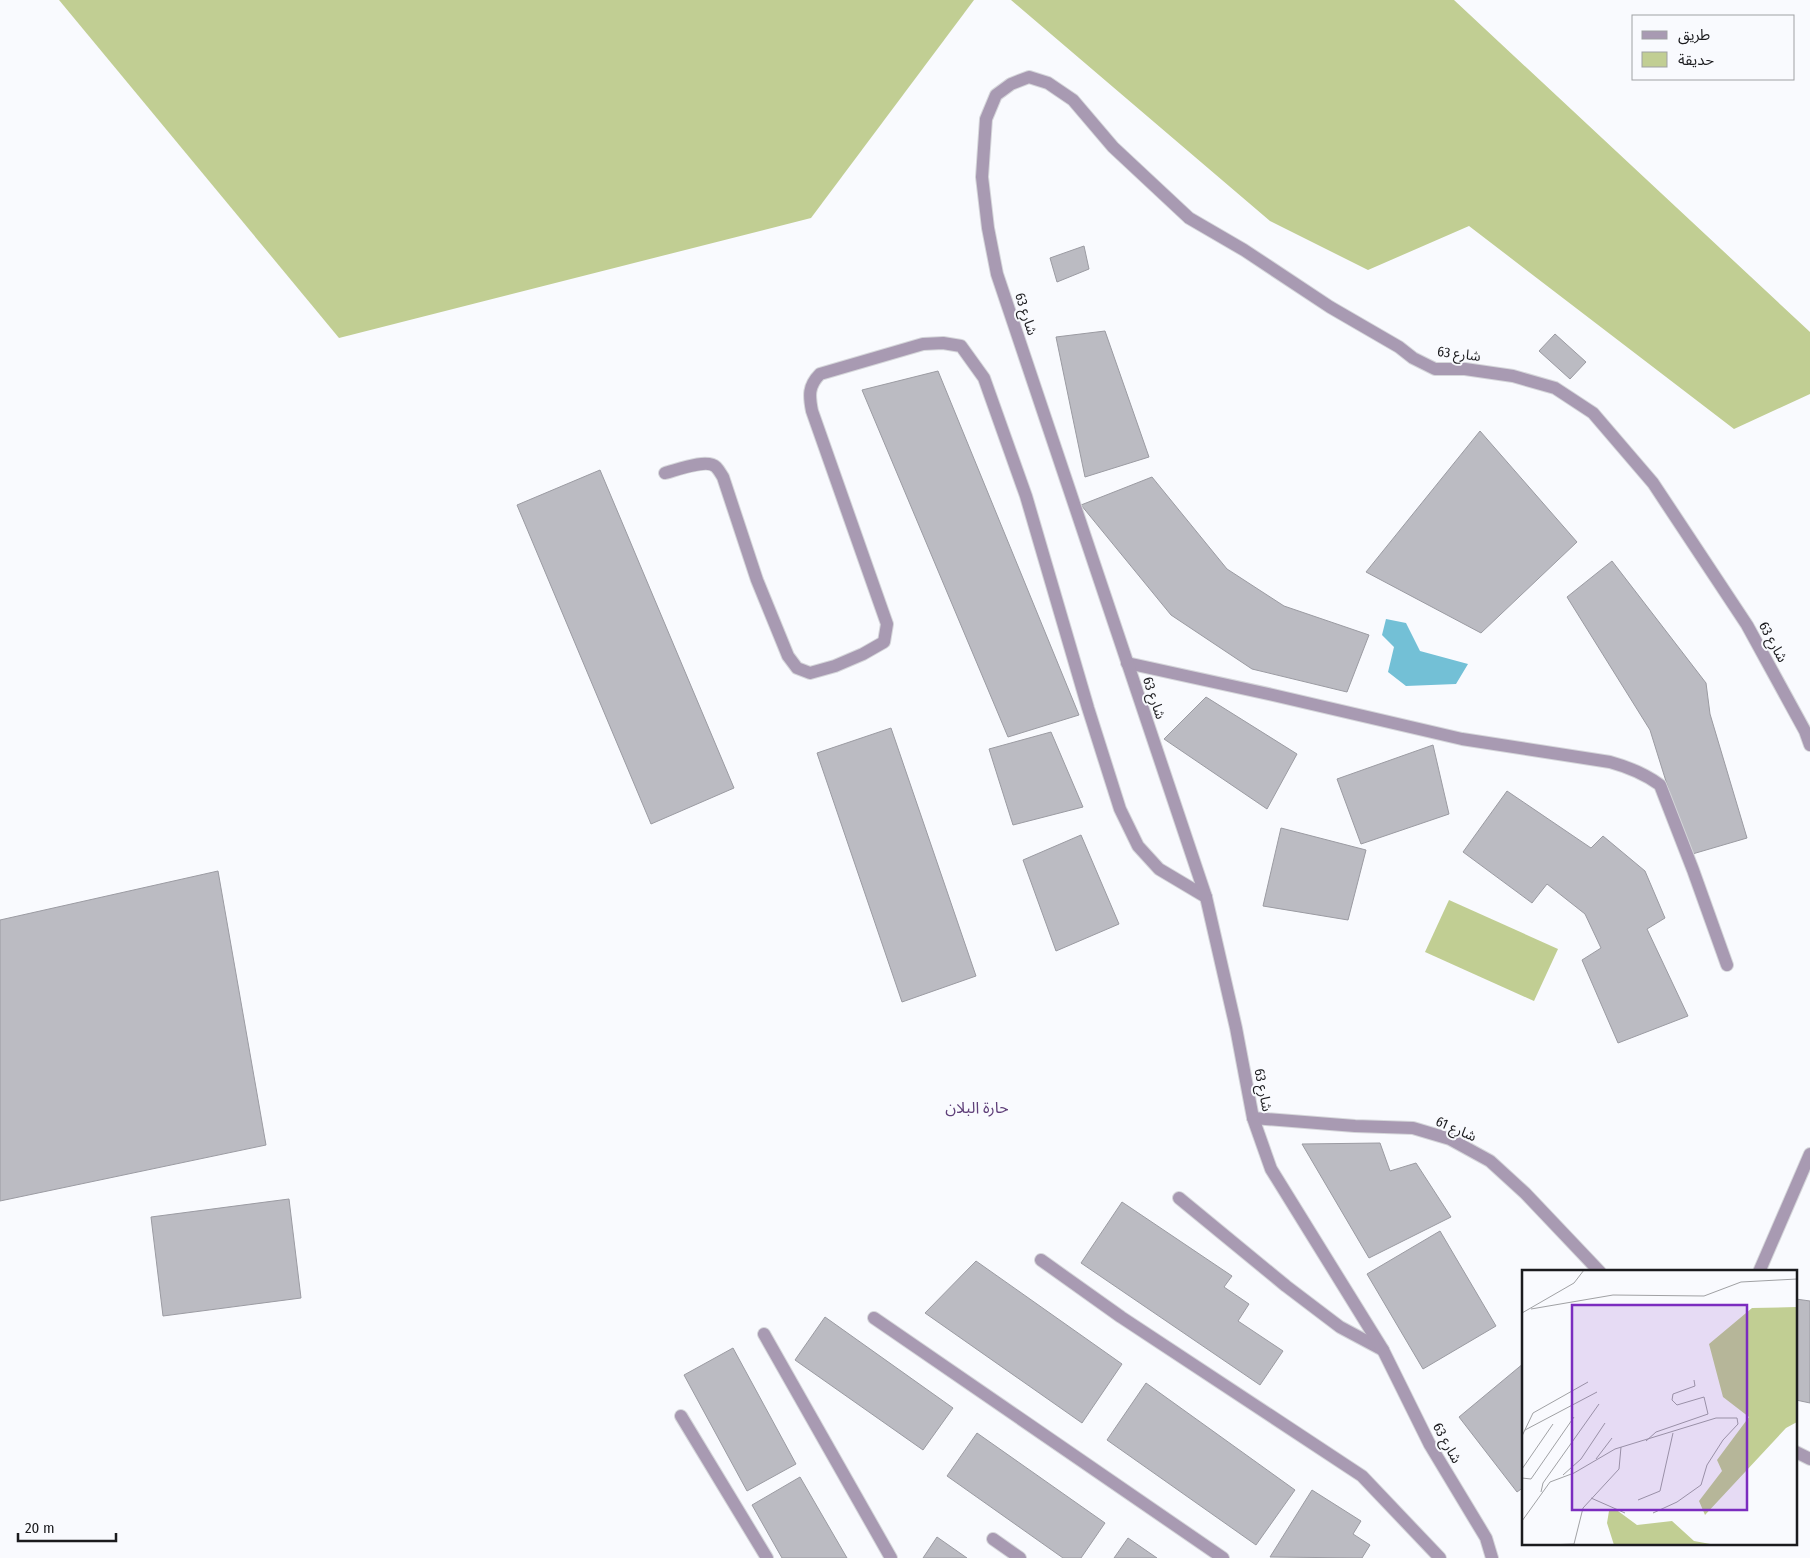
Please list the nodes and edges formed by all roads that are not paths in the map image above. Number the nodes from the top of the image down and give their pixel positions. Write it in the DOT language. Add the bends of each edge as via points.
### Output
graph roads {
  1 [pos="666,473"];
  2 [pos="1127,663"];
  3 [pos="1810,745"];
  4 [pos="1206,897"];
  5 [pos="1727,965"];
  6 [pos="1253,1118"];
  7 [pos="1810,1154"];
  8 [pos="1179,1198"];
  9 [pos="1041,1260"];
  10 [pos="1598,1270"];
  11 [pos="1760,1270"];
  12 [pos="874,1318"];
  13 [pos="764,1334"];
  14 [pos="1383,1350"];
  15 [pos="681,1416"];
  16 [pos="1798,1453"];
  17 [pos="1810,1459"];
  18 [pos="993,1539"];
  19 [pos="767,1558"];
  20 [pos="890,1558"];
  21 [pos="1020,1558"];
  22 [pos="1223,1558"];
  23 [pos="1440,1558"];
  24 [pos="1492,1558"];
  1 -- 4 [label="street" via="708,463 716,466 723,477 757,580 788,656 797,668 810,673 863,654 884,642 887,624 812,411 809,395 812,382 820,374 923,344 961,346 984,378 1026,496 1120,809 1138,846 1158,869"];
  2 -- 3 [label="street, شارع 63" via="997,274 988,228 982,177 986,119 996,95 1029,76 1048,83 1073,100 1113,147 1189,218 1413,358 1435,368 1513,376 1555,388 1593,413 1653,483 1747,625"];
  2 -- 4 [label="street, شارع 63"];
  2 -- 5 [label="street" via="1462,739 1610,762 1648,776 1660,785"];
  4 -- 6 [label="street, شارع 63"];
  6 -- 10 [label="street, شارع 61" via="1413,1128 1450,1140 1497,1167"];
  6 -- 14 [label="street, شارع 63" via="1271,1169"];
  7 -- 11 [label="street"];
  8 -- 14 [label="street" via="1340,1327"];
  9 -- 23 [label="street" via="1362,1476"];
  12 -- 22 [label="street"];
  13 -- 20 [label="street"];
  14 -- 24 [label="street, شارع 63" via="1430,1445 1486,1538"];
  15 -- 19 [label="street"];
  16 -- 17 [label="street"];
  18 -- 21 [label="street"];
}
